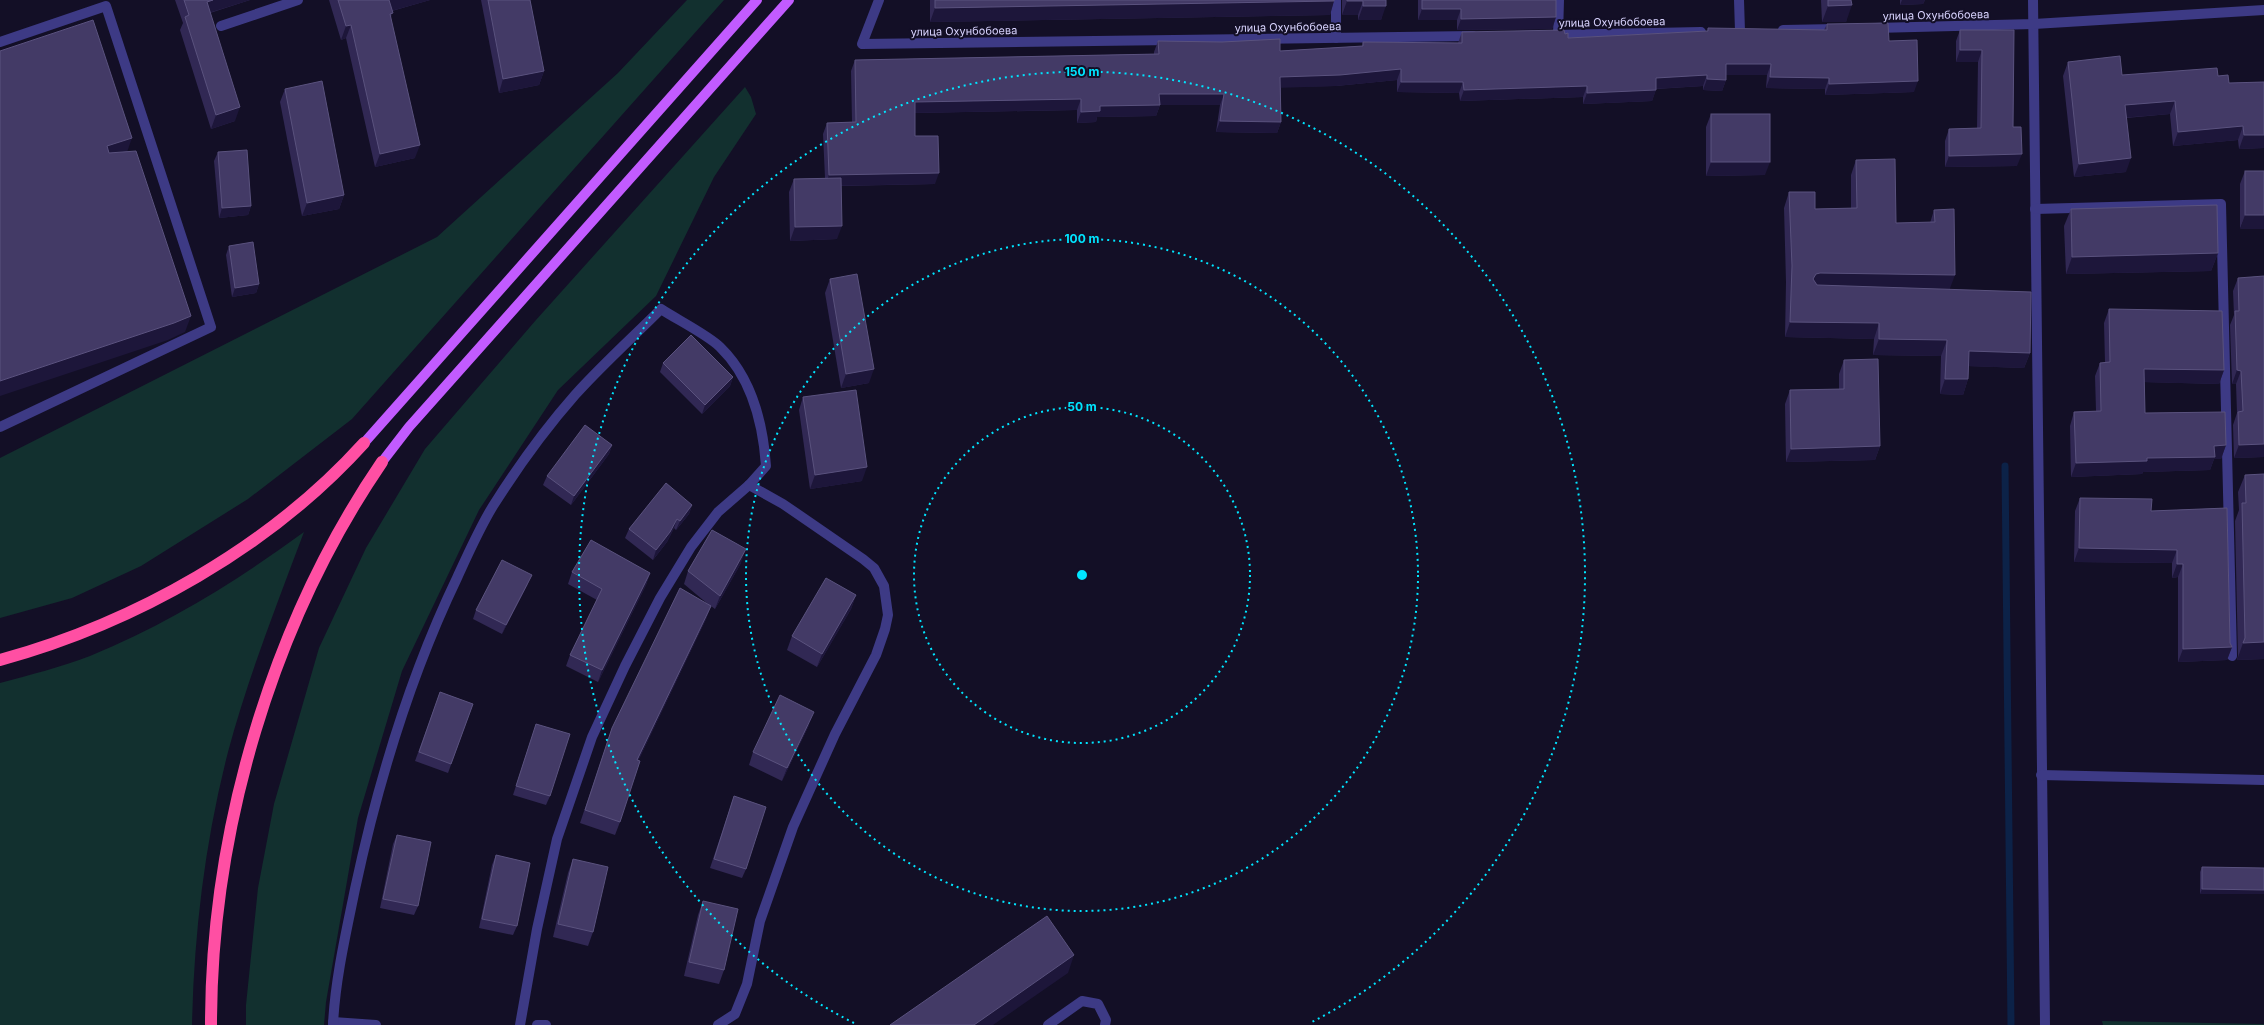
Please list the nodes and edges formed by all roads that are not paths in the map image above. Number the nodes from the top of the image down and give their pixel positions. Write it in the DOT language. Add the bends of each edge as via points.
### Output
graph roads {
  1 [pos="298,0"];
  2 [pos="757,0"];
  3 [pos="789,0"];
  4 [pos="879,0"];
  5 [pos="1336,0"];
  6 [pos="1559,0"];
  7 [pos="1739,0"];
  8 [pos="2033,0"];
  9 [pos="2264,10"];
  10 [pos="2034,24"];
  11 [pos="221,26"];
  12 [pos="1851,28"];
  13 [pos="1867,28"];
  14 [pos="1772,30"];
  15 [pos="1740,31"];
  16 [pos="1709,32"];
  17 [pos="1558,35"];
  18 [pos="1487,36"];
  19 [pos="1542,36"];
  20 [pos="1336,38"];
  21 [pos="0,42"];
  22 [pos="2035,209"];
  23 [pos="0,427"];
  24 [pos="364,443"];
  25 [pos="382,462"];
  26 [pos="749,486"];
  27 [pos="2232,656"];
  28 [pos="0,660"];
  29 [pos="2041,775"];
  30 [pos="2264,780"];
  31 [pos="333,1024"];
  32 [pos="211,1025"];
  33 [pos="376,1025"];
  34 [pos="520,1025"];
  35 [pos="538,1025"];
  36 [pos="546,1025"];
  37 [pos="718,1025"];
  38 [pos="1048,1025"];
  39 [pos="1105,1025"];
  40 [pos="2045,1025"];
  1 -- 11 [label="street"];
  2 -- 24 [label="main road"];
  3 -- 25 [label="main road" via="409,427"];
  4 -- 20 [label="street, улица Охунбобоева" via="862,44"];
  5 -- 20 [label="street"];
  6 -- 17 [label="street"];
  7 -- 15 [label="street"];
  8 -- 10 [label="street"];
  9 -- 10 [label="street, улица Охунбобоева"];
  10 -- 13 [label="street, улица Охунбобоева"];
  10 -- 22 [label="street"];
  12 -- 14 [label="street"];
  16 -- 17 [label="street, улица Охунбобоева"];
  17 -- 19 [label="street, улица Охунбобоева"];
  18 -- 20 [label="street, улица Охунбобоева"];
  21 -- 23 [label="street" via="106,6 210,328"];
  22 -- 27 [label="street" via="2221,204"];
  22 -- 29 [label="street" via="2032,299"];
  24 -- 28 [label="highway" via="336,474 299,507 205,570 158,597 88,630"];
  25 -- 32 [label="highway" via="343,522 307,591 289,636 249,756 232,819 220,886 214,946"];
  26 -- 31 [label="street" via="766,466 764,437 745,378 720,346 661,309 575,395 533,449 492,507 451,590 414,676 369,823 350,912"];
  26 -- 34 [label="street" via="718,512 691,547 660,598 592,737 557,839 536,929"];
  26 -- 37 [label="street" via="783,504 874,568 884,586 888,615 876,655 835,734 793,827 760,921 747,984 735,1014"];
  29 -- 30 [label="street"];
  29 -- 40 [label="street"];
  31 -- 33 [label="street"];
  35 -- 36 [label="street"];
  38 -- 39 [label="street" via="1082,1001 1098,1004 1106,1020"];
}
